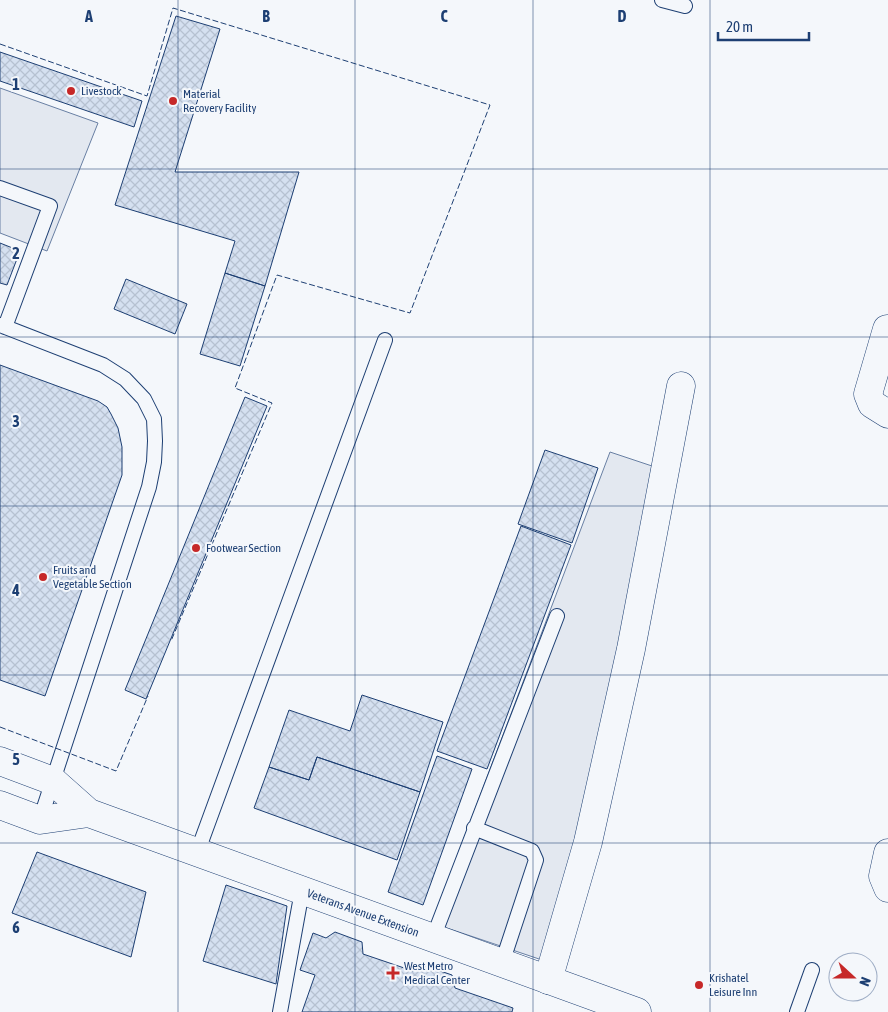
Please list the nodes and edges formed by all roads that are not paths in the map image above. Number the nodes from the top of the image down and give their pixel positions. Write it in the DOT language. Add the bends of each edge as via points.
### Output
graph roads {
  1 [pos="662,0"];
  2 [pos="685,6"];
  3 [pos="0,188"];
  4 [pos="2,326"];
  5 [pos="887,329"];
  6 [pos="385,340"];
  7 [pos="681,386"];
  8 [pos="888,414"];
  9 [pos="557,616"];
  10 [pos="0,761"];
  11 [pos="53,781"];
  12 [pos="0,805"];
  13 [pos="89,814"];
  14 [pos="40,820"];
  15 [pos="474,828"];
  16 [pos="197,853"];
  17 [pos="888,853"];
  18 [pos="888,888"];
  19 [pos="302,891"];
  20 [pos="433,938"];
  21 [pos="502,963"];
  22 [pos="812,970"];
  23 [pos="548,980"];
  24 [pos="280,1012"];
  25 [pos="637,1012"];
  26 [pos="797,1012"];
  1 -- 2 [label="lane"];
  3 -- 4 [label="lane" via="50,206"];
  4 -- 11 [label="lane" via="103,366 125,379 144,399 154,418 154,462 149,487"];
  5 -- 8 [label="main road" via="868,394 872,404"];
  6 -- 16 [label="lane"];
  7 -- 23 [label="main road" via="631,649 592,824"];
  9 -- 15 [label="lane"];
  10 -- 11 [label="main road, Veterans Avenue Extension"];
  11 -- 13 [label="main road, Veterans Avenue Extension"];
  11 -- 14 [label="lane"];
  12 -- 14 [label="main road, Veterans Avenue Extension"];
  13 -- 14 [label="main road, Veterans Avenue Extension"];
  13 -- 16 [label="main road, Veterans Avenue Extension"];
  15 -- 20 [label="lane"];
  15 -- 21 [label="lane" via="532,851 536,860"];
  16 -- 19 [label="main road, Veterans Avenue Extension"];
  17 -- 18 [label="main road" via="883,876"];
  19 -- 20 [label="main road, Veterans Avenue Extension"];
  19 -- 24 [label="lane"];
  20 -- 21 [label="main road, Veterans Avenue Extension"];
  21 -- 23 [label="main road, Veterans Avenue Extension"];
  22 -- 26 [label="lane"];
  23 -- 25 [label="main road, Veterans Avenue Extension"];
}
